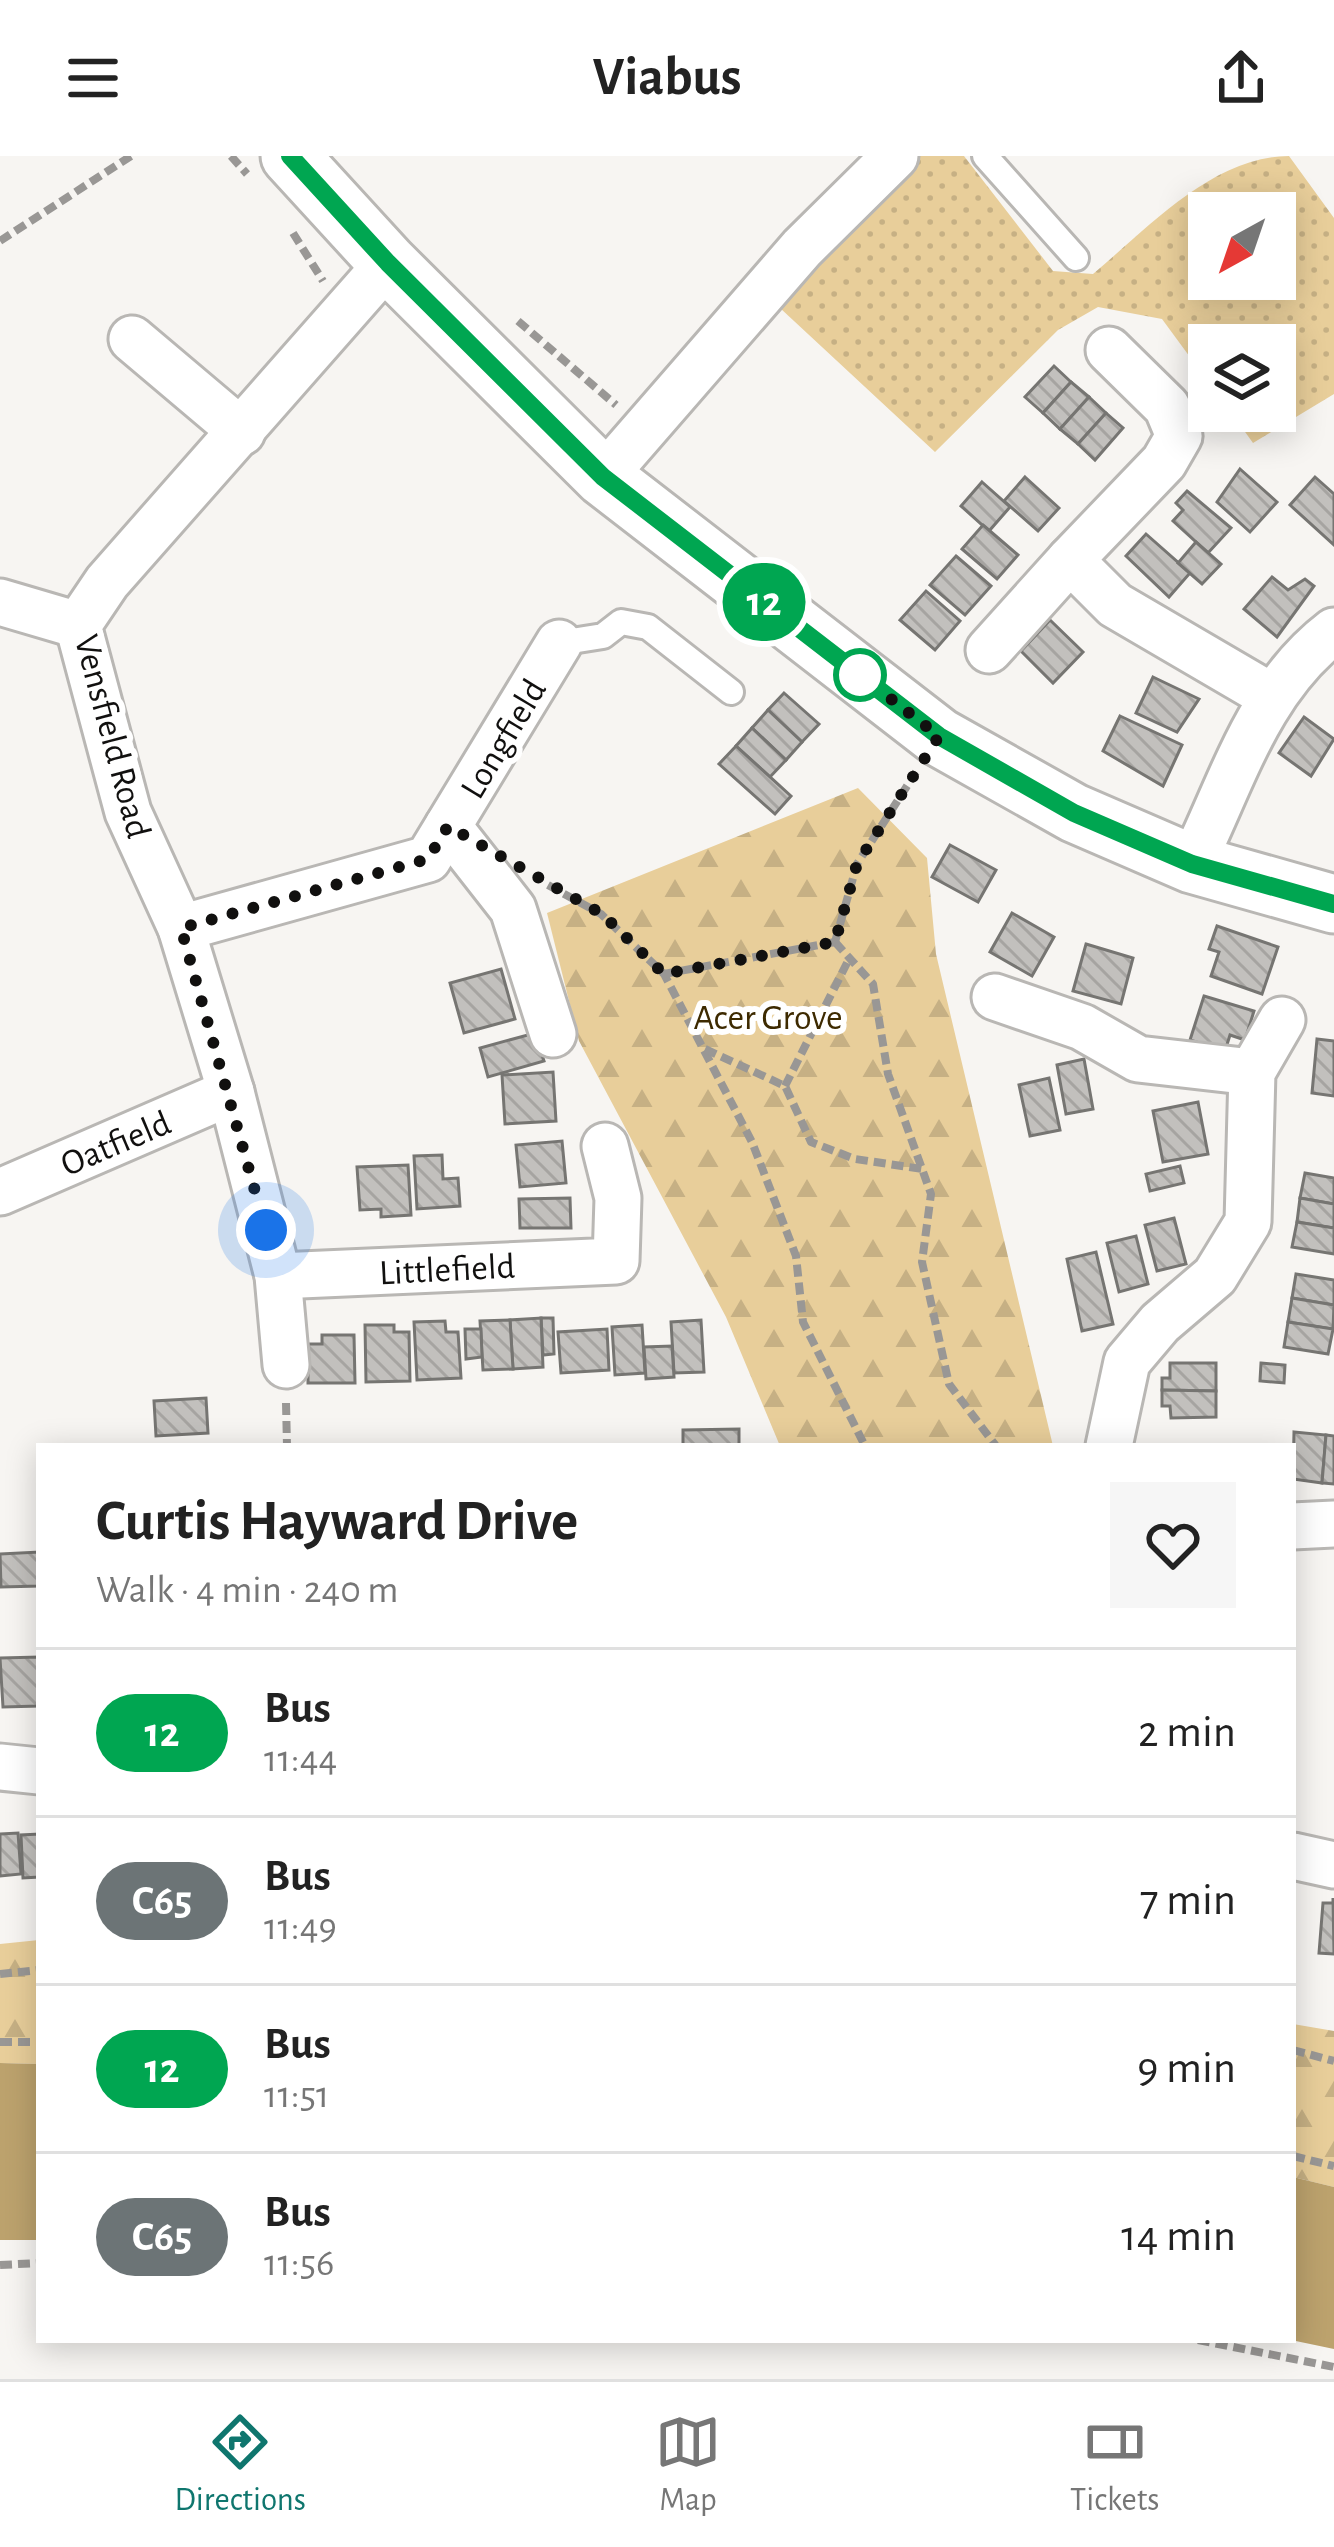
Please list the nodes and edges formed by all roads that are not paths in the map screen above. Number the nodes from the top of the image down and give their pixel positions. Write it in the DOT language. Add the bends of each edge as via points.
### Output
graph roads {
  1 [pos="895,156"];
  2 [pos="985,156"];
  3 [pos="271,169"];
  4 [pos="1076,258"];
  5 [pos="388,263"];
  6 [pos="132,339"];
  7 [pos="1109,350"];
  8 [pos="242,432"];
  9 [pos="603,477"];
  10 [pos="1070,560"];
  11 [pos="0,602"];
  12 [pos="78,625"];
  13 [pos="1334,631"];
  14 [pos="559,643"];
  15 [pos="989,650"];
  16 [pos="731,692"];
  17 [pos="1269,695"];
  18 [pos="448,826"];
  19 [pos="1192,864"];
  20 [pos="1334,904"];
  21 [pos="181,928"];
  22 [pos="1012,1017"];
  23 [pos="1282,1020"];
  24 [pos="553,1034"];
  25 [pos="1252,1072"];
  26 [pos="231,1093"];
  27 [pos="604,1145"];
  28 [pos="0,1192"];
  29 [pos="278,1276"];
  30 [pos="286,1366"];
  31 [pos="1110,1443"];
  32 [pos="1334,1524"];
  33 [pos="1296,1526"];
  34 [pos="0,1767"];
  35 [pos="36,1771"];
  36 [pos="1296,1857"];
  37 [pos="1334,1865"];
  1 -- 9 [label="street" via="802,248"];
  2 -- 4 [label="lane"];
  3 -- 5 [label="street"];
  5 -- 8 [label="street, Vensfield Road"];
  5 -- 9 [label="street"];
  6 -- 8 [label="street"];
  7 -- 10 [label="street" via="1167,407 1179,436"];
  8 -- 12 [label="street, Vensfield Road"];
  9 -- 19 [label="street" via="939,736 1074,813"];
  10 -- 15 [label="street"];
  10 -- 17 [label="street" via="1115,605"];
  11 -- 12 [label="street"];
  12 -- 21 [label="street, Vensfield Road" via="128,812"];
  13 -- 17 [label="street"];
  14 -- 16 [label="lane" via="604,636 621,622 648,627"];
  14 -- 18 [label="street, Longfield"];
  17 -- 19 [label="street"];
  18 -- 21 [label="street, Longfield" via="428,859"];
  18 -- 24 [label="street" via="512,909"];
  19 -- 20 [label="street"];
  21 -- 26 [label="street, Vensfield Road"];
  22 -- 25 [label="street" via="1082,1027 1138,1058"];
  23 -- 25 [label="street"];
  25 -- 31 [label="street" via="1248,1222 1215,1276 1127,1362"];
  26 -- 28 [label="street, Oatfield"];
  26 -- 29 [label="street, Vensfield Road"];
  27 -- 29 [label="street, Littlefield" via="617,1198 616,1261"];
  29 -- 30 [label="street, Vensfield Road"];
  32 -- 33 [label="street"];
  34 -- 35 [label="street"];
  36 -- 37 [label="street"];
}
